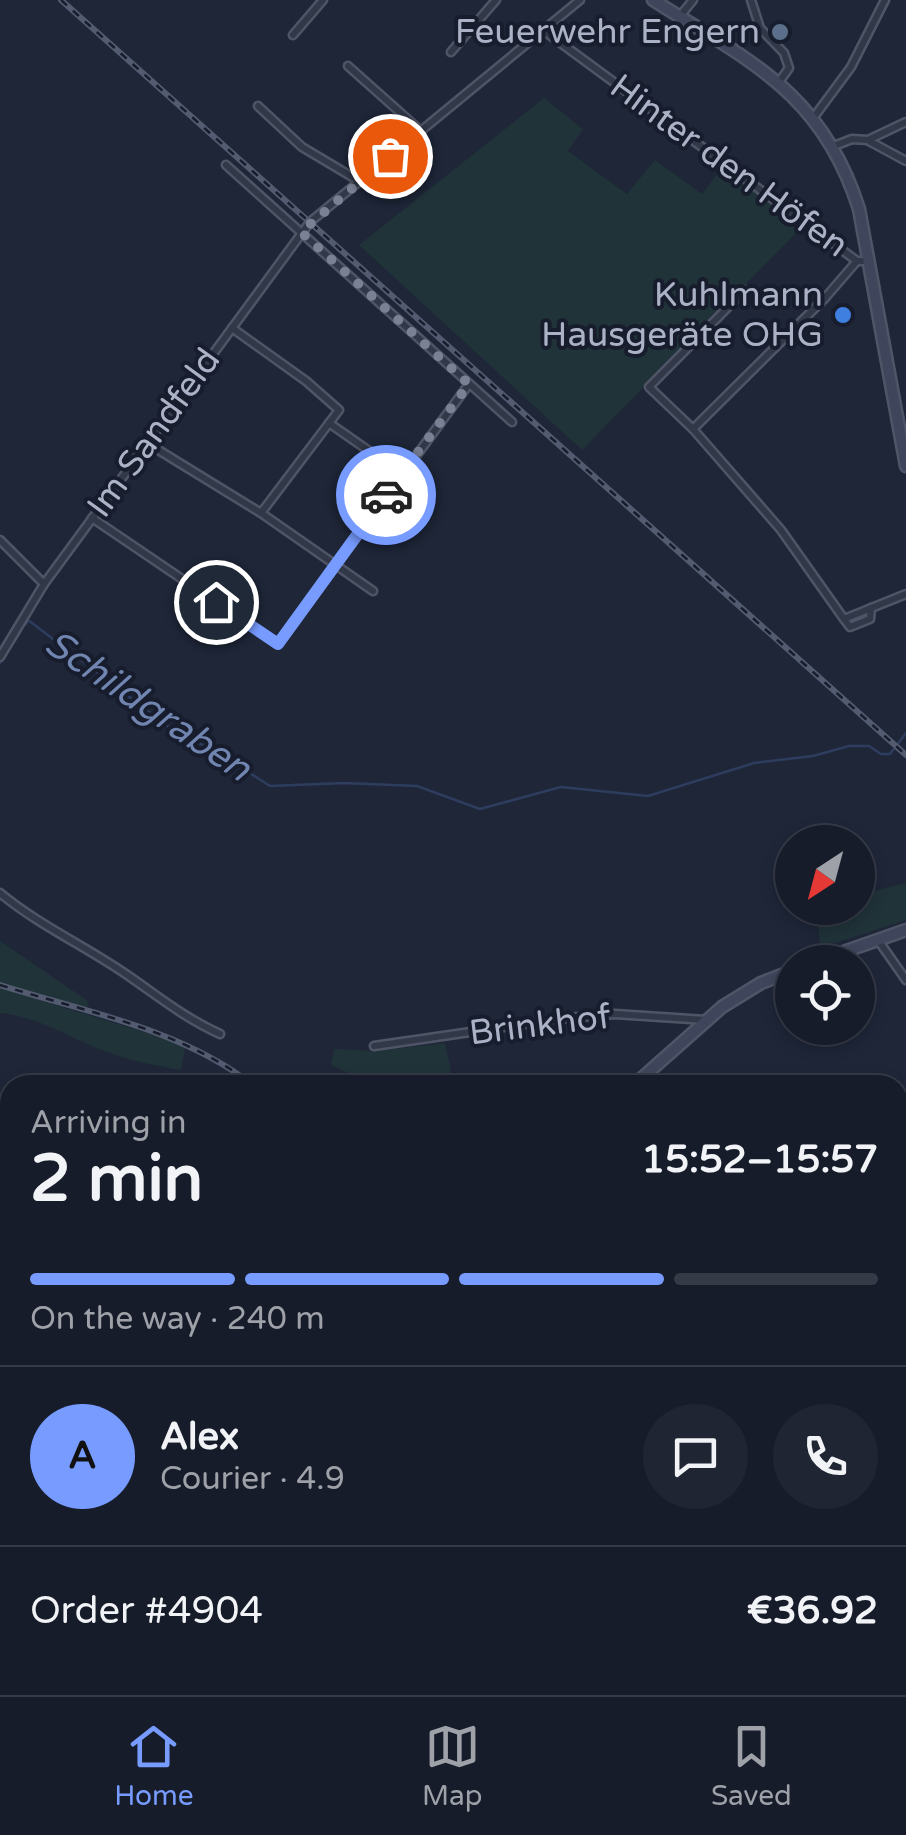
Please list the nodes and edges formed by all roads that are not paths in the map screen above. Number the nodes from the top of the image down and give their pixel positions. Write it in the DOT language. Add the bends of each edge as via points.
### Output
graph roads {
  1 [pos="322,0"];
  2 [pos="496,0"];
  3 [pos="580,0"];
  4 [pos="653,0"];
  5 [pos="694,0"];
  6 [pos="751,0"];
  7 [pos="884,0"];
  8 [pos="680,17"];
  9 [pos="543,30"];
  10 [pos="293,35"];
  11 [pos="451,52"];
  12 [pos="348,66"];
  13 [pos="779,82"];
  14 [pos="258,106"];
  15 [pos="814,117"];
  16 [pos="906,122"];
  17 [pos="421,131"];
  18 [pos="868,140"];
  19 [pos="834,146"];
  20 [pos="906,161"];
  21 [pos="226,166"];
  22 [pos="359,181"];
  23 [pos="301,232"];
  24 [pos="862,261"];
  25 [pos="745,290"];
  26 [pos="232,328"];
  27 [pos="469,384"];
  28 [pos="512,422"];
  29 [pos="329,423"];
  30 [pos="693,429"];
  31 [pos="147,442"];
  32 [pos="906,466"];
  33 [pos="402,474"];
  34 [pos="261,514"];
  35 [pos="92,518"];
  36 [pos="0,540"];
  37 [pos="334,565"];
  38 [pos="44,584"];
  39 [pos="373,591"];
  40 [pos="906,594"];
  41 [pos="0,657"];
  42 [pos="0,893"];
  43 [pos="906,930"];
  44 [pos="878,940"];
  45 [pos="864,945"];
  46 [pos="775,979"];
  47 [pos="906,980"];
  48 [pos="707,1020"];
  49 [pos="220,1034"];
  50 [pos="374,1046"];
  51 [pos="647,1075"];
  1 -- 10 [label="street"];
  2 -- 11 [label="street"];
  3 -- 9 [label="street, Im Sandfeld"];
  4 -- 8 [label="main road"];
  5 -- 8 [label="street"];
  6 -- 13 [label="street" via="760,28 784,53 789,68"];
  7 -- 15 [label="street" via="852,67"];
  8 -- 13 [label="main road"];
  9 -- 17 [label="street, Im Sandfeld"];
  9 -- 24 [label="street, Hinter den Höfen"];
  12 -- 17 [label="street"];
  13 -- 15 [label="main road"];
  14 -- 22 [label="street" via="302,147"];
  15 -- 19 [label="main road"];
  16 -- 18 [label="street"];
  17 -- 22 [label="street, Im Sandfeld"];
  18 -- 19 [label="street"];
  18 -- 20 [label="street"];
  19 -- 24 [label="main road" via="859,209"];
  21 -- 23 [label="street"];
  22 -- 23 [label="street, Im Sandfeld"];
  23 -- 26 [label="street, Im Sandfeld"];
  23 -- 27 [label="street"];
  24 -- 30 [label="street"];
  24 -- 32 [label="main road"];
  25 -- 30 [label="street" via="649,387"];
  26 -- 29 [label="street" via="339,410"];
  26 -- 31 [label="street, Im Sandfeld"];
  27 -- 28 [label="street"];
  27 -- 33 [label="street"];
  29 -- 33 [label="street"];
  29 -- 34 [label="street"];
  30 -- 40 [label="street" via="781,530 844,619"];
  31 -- 34 [label="street"];
  31 -- 35 [label="street, Im Sandfeld"];
  33 -- 37 [label="street"];
  34 -- 37 [label="street"];
  35 -- 37 [label="street" via="278,644"];
  35 -- 38 [label="street, Im Sandfeld"];
  36 -- 38 [label="street"];
  37 -- 39 [label="street"];
  38 -- 41 [label="street, Im Sandfeld"];
  42 -- 49 [label="street" via="175,1012"];
  43 -- 44 [label="main road"];
  44 -- 45 [label="main road"];
  44 -- 47 [label="street"];
  46 -- 48 [label="main road"];
  48 -- 50 [label="street, Brinkhof" via="583,1017"];
  48 -- 51 [label="main road"];
}
